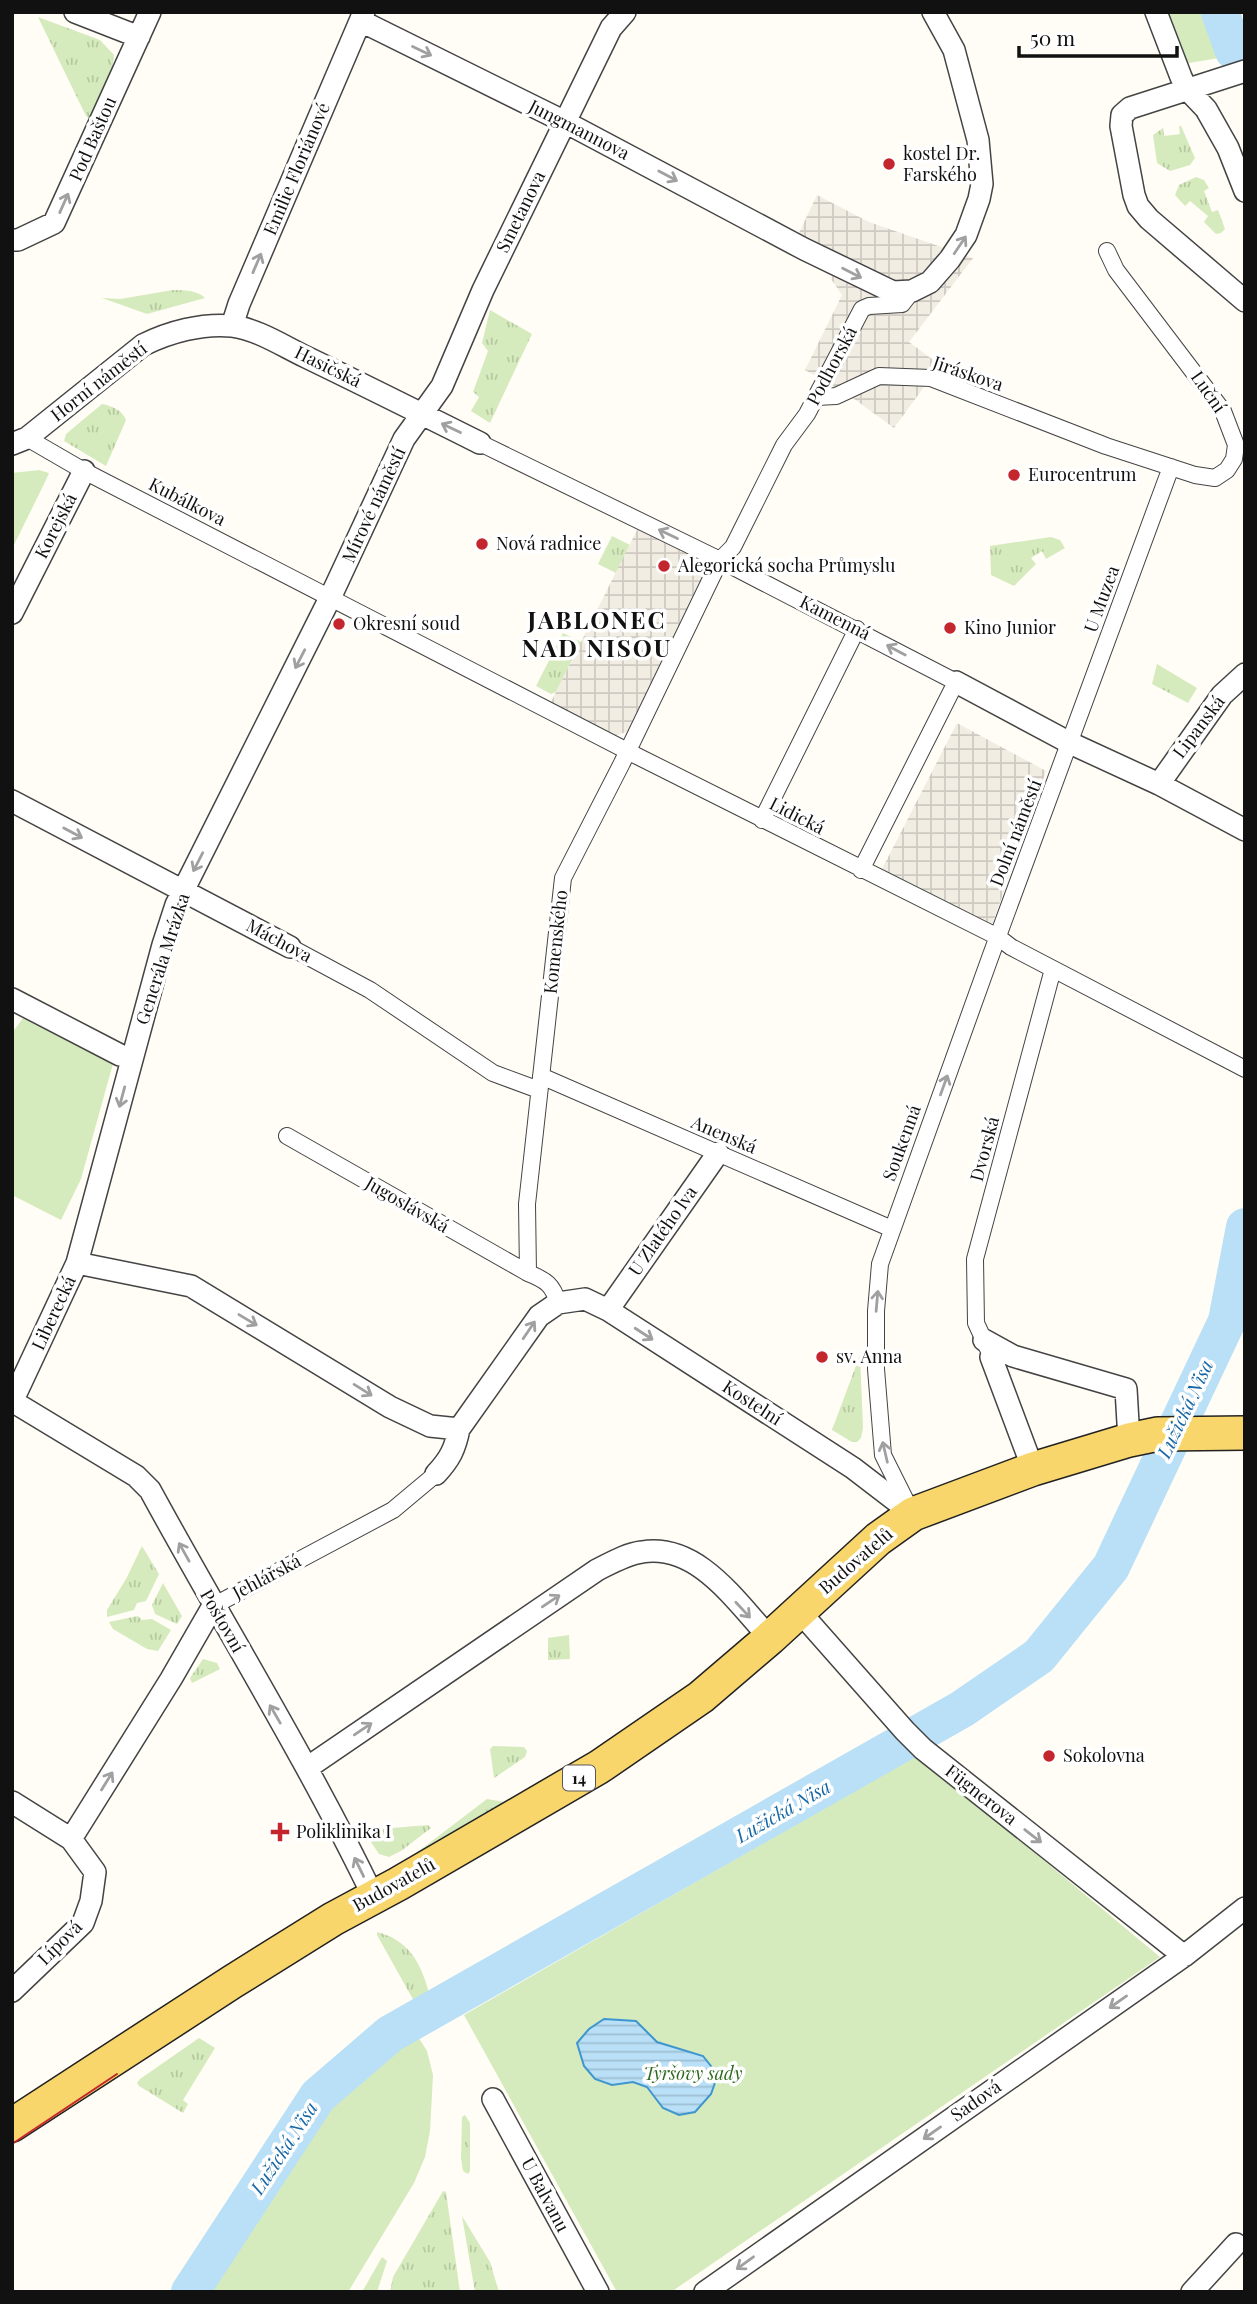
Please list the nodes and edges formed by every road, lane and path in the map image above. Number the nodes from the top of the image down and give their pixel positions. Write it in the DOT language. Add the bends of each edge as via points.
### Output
graph roads {
  1 [pos="75,12"];
  2 [pos="150,12"];
  3 [pos="625,12"];
  4 [pos="933,12"];
  5 [pos="1156,12"];
  6 [pos="363,17"];
  7 [pos="139,37"];
  8 [pos="1245,71"];
  9 [pos="1183,83"];
  10 [pos="565,122"];
  11 [pos="1245,191"];
  12 [pos="12,240"];
  13 [pos="1107,251"];
  14 [pos="912,292"];
  15 [pos="1245,301"];
  16 [pos="232,326"];
  17 [pos="816,397"];
  18 [pos="422,414"];
  19 [pos="20,441"];
  20 [pos="480,443"];
  21 [pos="1106,446"];
  22 [pos="1171,467"];
  23 [pos="84,471"];
  24 [pos="720,560"];
  25 [pos="20,577"];
  26 [pos="330,598"];
  27 [pos="12,613"];
  28 [pos="857,629"];
  29 [pos="1245,674"];
  30 [pos="956,682"];
  31 [pos="1070,743"];
  32 [pos="627,750"];
  33 [pos="1159,784"];
  34 [pos="12,801"];
  35 [pos="762,820"];
  36 [pos="1245,830"];
  37 [pos="861,870"];
  38 [pos="183,891"];
  39 [pos="998,937"];
  40 [pos="290,947"];
  41 [pos="1053,969"];
  42 [pos="12,999"];
  43 [pos="120,1055"];
  44 [pos="1245,1069"];
  45 [pos="540,1083"];
  46 [pos="287,1136"];
  47 [pos="718,1153"];
  48 [pos="892,1229"];
  49 [pos="77,1263"];
  50 [pos="528,1273"];
  51 [pos="558,1303"];
  52 [pos="608,1310"];
  53 [pos="988,1349"];
  54 [pos="12,1402"];
  55 [pos="459,1429"];
  56 [pos="1245,1433"];
  57 [pos="1144,1437"];
  58 [pos="1033,1469"];
  59 [pos="436,1474"];
  60 [pos="913,1514"];
  61 [pos="213,1606"];
  62 [pos="799,1611"];
  63 [pos="770,1638"];
  64 [pos="307,1768"];
  65 [pos="12,1802"];
  66 [pos="71,1839"];
  67 [pos="373,1896"];
  68 [pos="1245,1908"];
  69 [pos="1184,1956"];
  70 [pos="12,1991"];
  71 [pos="493,2099"];
  72 [pos="12,2125"];
  73 [pos="1236,2244"];
  74 [pos="598,2292"];
  75 [pos="705,2292"];
  76 [pos="1192,2292"];
  1 -- 7 [label="street"];
  2 -- 7 [label="street, Pod Baštou"];
  3 -- 10 [label="street, Smetanova" via="611,28"];
  14 -- 4 [label="street, Podhorská, one-way" via="930,282 967,235 982,184 978,140 954,50"];
  5 -- 9 [label="street"];
  6 -- 10 [label="street, Jungmannova, one-way"];
  16 -- 6 [label="street, Emilie Floriánové, one-way"];
  12 -- 7 [label="street, Pod Baštou, one-way" via="54,223"];
  8 -- 9 [label="street"];
  9 -- 11 [label="street" via="1206,109"];
  9 -- 15 [label="street" via="1122,116 1134,195 1149,219"];
  10 -- 14 [label="street, Jungmannova, one-way" via="795,244 893,292"];
  10 -- 18 [label="street, Smetanova" via="442,386"];
  13 -- 22 [label="street, Luční" via="1116,270 1223,411 1236,445 1227,470 1215,478"];
  14 -- 17 [label="street, Podhorská" via="902,304 862,309"];
  16 -- 18 [label="street, Hasičská" via="275,342"];
  16 -- 19 [label="street, Horní náměstí" via="181,331 143,345"];
  17 -- 21 [label="street, Jiráskova" via="836,396 879,376 931,378"];
  17 -- 24 [label="street, Podhorská" via="784,444 733,547"];
  20 -- 18 [label="street, Kamenná, one-way"];
  18 -- 26 [label="street, Mírové náměstí" via="404,439"];
  19 -- 23 [label="street, Kubálkova"];
  24 -- 20 [label="street, Kamenná, one-way"];
  21 -- 22 [label="street, Luční"];
  22 -- 31 [label="street, U Muzea"];
  23 -- 25 [label="street, Korejská"];
  23 -- 26 [label="street, Kubálkova"];
  24 -- 28 [label="street, Kamenná"];
  24 -- 32 [label="street, Komenského"];
  25 -- 27 [label="street, Korejská"];
  26 -- 32 [label="street, Lidická"];
  26 -- 38 [label="street, Generála Mrázka, one-way"];
  30 -- 28 [label="street, Kamenná, one-way"];
  28 -- 35 [label="street"];
  29 -- 33 [label="street, Lipanská" via="1222,695"];
  30 -- 31 [label="street, Kamenná"];
  30 -- 37 [label="street"];
  31 -- 33 [label="street, Kamenná"];
  31 -- 39 [label="street, Dolní náměstí"];
  32 -- 35 [label="street, Lidická"];
  32 -- 45 [label="street, Komenského" via="563,878"];
  33 -- 36 [label="street, Kamenná"];
  34 -- 38 [label="street, Máchova, one-way"];
  35 -- 37 [label="street, Lidická"];
  37 -- 39 [label="street, Lidická"];
  38 -- 40 [label="street, Máchova"];
  38 -- 49 [label="street, Generála Mrázka, one-way" via="163,945"];
  39 -- 41 [label="street, Lidická"];
  48 -- 39 [label="street, Soukenná, one-way"];
  40 -- 45 [label="street, Máchova" via="370,990 494,1073"];
  41 -- 44 [label="street, Lidická"];
  41 -- 53 [label="street, Dvorská" via="975,1259 976,1323"];
  42 -- 43 [label="street"];
  45 -- 47 [label="street, Anenská"];
  45 -- 50 [label="street, Komenského" via="527,1204"];
  46 -- 50 [label="street, Jugoslávská"];
  47 -- 48 [label="street, Anenská"];
  47 -- 52 [label="street, U Zlatého lva"];
  60 -- 48 [label="street, Soukenná, one-way" via="883,1455 876,1369 880,1264"];
  49 -- 54 [label="street, Liberecká"];
  49 -- 55 [label="street, one-way" via="191,1286 390,1406 430,1426"];
  50 -- 51 [label="street" via="553,1287"];
  51 -- 52 [label="street, Kostelní" via="585,1299"];
  55 -- 51 [label="street, one-way" via="539,1316"];
  52 -- 60 [label="street, Kostelní, one-way" via="853,1468"];
  53 -- 57 [label="street" via="1126,1389"];
  53 -- 58 [label="street"];
  61 -- 54 [label="street, Poštovní, one-way" via="150,1490 136,1476"];
  55 -- 59 [label="street, Jehlářská" via="450,1459"];
  56 -- 57 [label="main road, 14"];
  57 -- 58 [label="main road, 14"];
  58 -- 60 [label="main road, 14"];
  59 -- 61 [label="street, Jehlářská" via="393,1510"];
  60 -- 62 [label="main road, Budovatelů / 14" via="878,1539"];
  64 -- 61 [label="street, Poštovní, one-way"];
  66 -- 61 [label="street, Jehlářská, one-way"];
  62 -- 63 [label="main road, Budovatelů / 14"];
  62 -- 69 [label="street, Fügnerova, one-way" via="923,1749"];
  64 -- 63 [label="street, one-way" via="597,1570 640,1552 657,1550 694,1562"];
  63 -- 67 [label="main road, Budovatelů / 14" via="701,1697 599,1767"];
  67 -- 64 [label="street, Poštovní, one-way"];
  65 -- 66 [label="street, Lípová"];
  66 -- 70 [label="street, Lípová" via="95,1872 83,1923"];
  67 -- 72 [label="main road, Budovatelů / 14"];
  68 -- 69 [label="street, Sadová"];
  69 -- 75 [label="street, Sadová, one-way"];
  71 -- 74 [label="street, U Balvanu"];
  73 -- 76 [label="street"];
}
